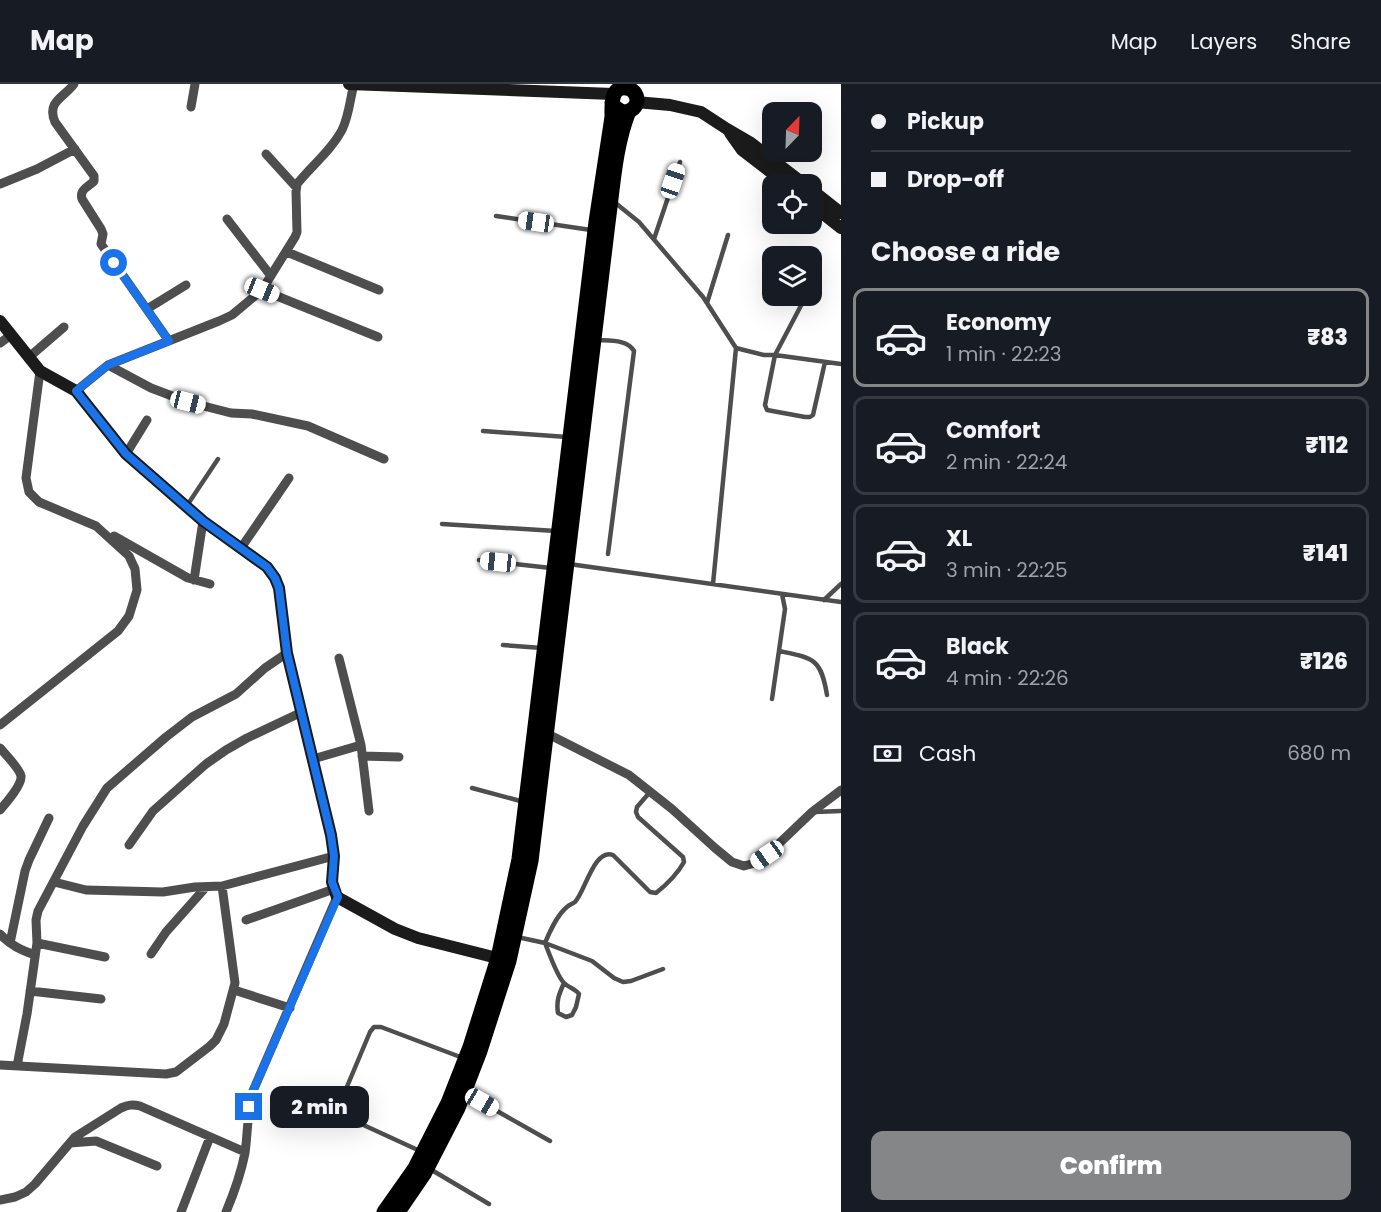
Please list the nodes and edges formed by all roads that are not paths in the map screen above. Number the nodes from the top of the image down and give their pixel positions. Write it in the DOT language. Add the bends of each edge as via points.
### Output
graph roads {
  1 [pos="74,84"];
  2 [pos="195,84"];
  3 [pos="349,84"];
  4 [pos="354,84"];
  5 [pos="456,87"];
  6 [pos="615,93"];
  7 [pos="634,98"];
  8 [pos="191,107"];
  9 [pos="727,129"];
  10 [pos="75,149"];
  11 [pos="266,154"];
  12 [pos="680,162"];
  13 [pos="773,174"];
  14 [pos="791,174"];
  15 [pos="0,184"];
  16 [pos="296,188"];
  17 [pos="822,198"];
  18 [pos="611,199"];
  19 [pos="822,213"];
  20 [pos="841,213"];
  21 [pos="496,216"];
  22 [pos="228,219"];
  23 [pos="841,228"];
  24 [pos="595,230"];
  25 [pos="728,235"];
  26 [pos="654,239"];
  27 [pos="287,252"];
  28 [pos="271,276"];
  29 [pos="186,285"];
  30 [pos="262,290"];
  31 [pos="379,290"];
  32 [pos="707,303"];
  33 [pos="801,306"];
  34 [pos="147,309"];
  35 [pos="0,321"];
  36 [pos="64,327"];
  37 [pos="11,335"];
  38 [pos="378,337"];
  39 [pos="594,340"];
  40 [pos="169,341"];
  41 [pos="0,343"];
  42 [pos="736,348"];
  43 [pos="775,355"];
  44 [pos="28,358"];
  45 [pos="825,362"];
  46 [pos="841,364"];
  47 [pos="108,365"];
  48 [pos="40,371"];
  49 [pos="76,391"];
  50 [pos="147,420"];
  51 [pos="483,431"];
  52 [pos="570,438"];
  53 [pos="126,454"];
  54 [pos="218,459"];
  55 [pos="384,459"];
  56 [pos="289,478"];
  57 [pos="186,507"];
  58 [pos="203,521"];
  59 [pos="442,524"];
  60 [pos="96,526"];
  61 [pos="559,531"];
  62 [pos="240,548"];
  63 [pos="608,554"];
  64 [pos="479,560"];
  65 [pos="560,566"];
  66 [pos="194,580"];
  67 [pos="210,584"];
  68 [pos="713,584"];
  69 [pos="841,584"];
  70 [pos="782,594"];
  71 [pos="824,600"];
  72 [pos="841,602"];
  73 [pos="503,645"];
  74 [pos="545,649"];
  75 [pos="779,651"];
  76 [pos="287,653"];
  77 [pos="339,658"];
  78 [pos="827,695"];
  79 [pos="772,699"];
  80 [pos="302,712"];
  81 [pos="0,725"];
  82 [pos="546,733"];
  83 [pos="361,745"];
  84 [pos="0,748"];
  85 [pos="362,756"];
  86 [pos="399,757"];
  87 [pos="313,759"];
  88 [pos="471,788"];
  89 [pos="841,790"];
  90 [pos="650,792"];
  91 [pos="526,803"];
  92 [pos="0,810"];
  93 [pos="369,811"];
  94 [pos="841,811"];
  95 [pos="812,812"];
  96 [pos="49,818"];
  97 [pos="129,845"];
  98 [pos="334,856"];
  99 [pos="54,882"];
  100 [pos="222,886"];
  101 [pos="206,887"];
  102 [pos="336,893"];
  103 [pos="246,920"];
  104 [pos="515,936"];
  105 [pos="3,938"];
  106 [pos="37,943"];
  107 [pos="545,943"];
  108 [pos="151,954"];
  109 [pos="35,956"];
  110 [pos="105,957"];
  111 [pos="504,960"];
  112 [pos="663,969"];
  113 [pos="564,983"];
  114 [pos="234,990"];
  115 [pos="30,991"];
  116 [pos="101,999"];
  117 [pos="290,1008"];
  118 [pos="465,1059"];
  119 [pos="0,1065"];
  120 [pos="17,1066"];
  121 [pos="346,1089"];
  122 [pos="464,1092"];
  123 [pos="346,1117"];
  124 [pos="210,1137"];
  125 [pos="550,1141"];
  126 [pos="70,1143"];
  127 [pos="245,1152"];
  128 [pos="423,1152"];
  129 [pos="157,1166"];
  130 [pos="428,1167"];
  131 [pos="0,1200"];
  132 [pos="489,1204"];
  133 [pos="181,1212"];
  134 [pos="226,1212"];
  135 [pos="384,1212"];
  136 [pos="398,1212"];
  1 -- 10 [label="street" via="56,101 53,117"];
  2 -- 8 [label="street"];
  3 -- 4 [label="street"];
  4 -- 5 [label="street"];
  4 -- 16 [label="street" via="342,130"];
  5 -- 6 [label="street"];
  6 -- 7 [label="main road" via="624,88 632,90"];
  6 -- 7 [label="main road" via="614,107 621,112"];
  6 -- 24 [label="main road"];
  7 -- 9 [label="street" via="701,112"];
  7 -- 18 [label="main road" via="623,127"];
  9 -- 13 [label="street" via="742,150"];
  9 -- 14 [label="street"];
  10 -- 15 [label="street"];
  10 -- 34 [label="street" via="94,176 81,195 101,229 101,244"];
  11 -- 16 [label="street"];
  12 -- 26 [label="lane"];
  16 -- 27 [label="street" via="297,232"];
  17 -- 20 [label="street"];
  18 -- 26 [label="lane"];
  18 -- 39 [label="main road"];
  19 -- 23 [label="street"];
  21 -- 24 [label="lane"];
  22 -- 28 [label="street"];
  24 -- 52 [label="main road"];
  25 -- 32 [label="lane"];
  26 -- 32 [label="lane"];
  27 -- 28 [label="street"];
  27 -- 31 [label="street"];
  28 -- 30 [label="street"];
  29 -- 34 [label="street"];
  30 -- 38 [label="street"];
  30 -- 40 [label="street" via="232,315"];
  32 -- 42 [label="lane"];
  33 -- 43 [label="lane"];
  34 -- 40 [label="street"];
  35 -- 37 [label="street"];
  36 -- 44 [label="street"];
  37 -- 41 [label="street"];
  37 -- 44 [label="street"];
  39 -- 63 [label="lane" via="626,343 634,351"];
  39 -- 65 [label="main road"];
  40 -- 47 [label="street"];
  42 -- 43 [label="lane"];
  42 -- 68 [label="lane"];
  43 -- 45 [label="lane"];
  43 -- 45 [label="lane" via="767,410 805,417 813,415"];
  44 -- 48 [label="street"];
  45 -- 46 [label="lane"];
  47 -- 49 [label="street"];
  47 -- 55 [label="street" via="188,402 308,426"];
  48 -- 49 [label="street"];
  48 -- 60 [label="street" via="26,478 29,492 39,502"];
  49 -- 53 [label="street"];
  50 -- 53 [label="street"];
  51 -- 52 [label="lane"];
  52 -- 61 [label="main road"];
  53 -- 57 [label="street"];
  54 -- 57 [label="lane"];
  56 -- 62 [label="street"];
  57 -- 58 [label="street"];
  58 -- 62 [label="street"];
  58 -- 66 [label="street"];
  59 -- 61 [label="lane"];
  60 -- 66 [label="street"];
  60 -- 81 [label="street" via="129,556 135,569 137,590 129,616 118,630"];
  61 -- 65 [label="main road"];
  62 -- 76 [label="street" via="267,567 275,578"];
  64 -- 65 [label="lane"];
  65 -- 68 [label="lane"];
  65 -- 74 [label="main road"];
  65 -- 82 [label="main road"];
  66 -- 67 [label="street"];
  68 -- 70 [label="lane"];
  69 -- 71 [label="lane"];
  70 -- 71 [label="lane"];
  70 -- 75 [label="lane" via="785,609"];
  71 -- 72 [label="lane"];
  73 -- 74 [label="lane"];
  74 -- 91 [label="main road"];
  75 -- 78 [label="lane" via="815,663 824,677"];
  75 -- 79 [label="lane"];
  76 -- 80 [label="street"];
  76 -- 99 [label="street" via="236,694 192,717 107,788"];
  77 -- 83 [label="street"];
  80 -- 87 [label="street"];
  80 -- 97 [label="street" via="247,738 206,764 153,811"];
  82 -- 90 [label="street" via="629,776"];
  82 -- 104 [label="main road" via="531,861"];
  83 -- 85 [label="street"];
  83 -- 87 [label="street"];
  84 -- 92 [label="street" via="21,776"];
  85 -- 86 [label="street"];
  85 -- 93 [label="street"];
  87 -- 98 [label="street"];
  88 -- 91 [label="lane"];
  89 -- 95 [label="street"];
  90 -- 95 [label="street" via="732,862 744,866 767,855"];
  90 -- 107 [label="lane" via="637,807 638,817 683,857 681,867 656,893 650,892 613,855 604,855"];
  91 -- 111 [label="main road"];
  94 -- 95 [label="lane"];
  96 -- 105 [label="street" via="29,860"];
  98 -- 100 [label="street"];
  98 -- 102 [label="street" via="332,882"];
  99 -- 101 [label="street" via="86,890 113,891 163,892"];
  99 -- 106 [label="street" via="38,911"];
  100 -- 101 [label="street"];
  100 -- 114 [label="street"];
  101 -- 108 [label="street"];
  102 -- 103 [label="street"];
  102 -- 111 [label="street" via="418,938"];
  102 -- 117 [label="street"];
  104 -- 107 [label="lane"];
  104 -- 111 [label="main road"];
  105 -- 109 [label="street"];
  106 -- 109 [label="street"];
  106 -- 110 [label="street"];
  107 -- 112 [label="lane" via="592,961 623,982"];
  107 -- 113 [label="lane"];
  109 -- 115 [label="street"];
  111 -- 118 [label="main road"];
  111 -- 122 [label="main road" via="480,1051"];
  113 -- 113 [label="lane" via="556,1005 558,1013 566,1017 572,1015 579,994"];
  114 -- 117 [label="street"];
  114 -- 120 [label="street" via="225,1024 216,1040 171,1074"];
  115 -- 116 [label="street"];
  115 -- 120 [label="street"];
  117 -- 127 [label="street" via="253,1091"];
  118 -- 121 [label="lane" via="374,1027"];
  118 -- 128 [label="main road"];
  119 -- 120 [label="street"];
  122 -- 125 [label="lane"];
  122 -- 130 [label="main road"];
  123 -- 128 [label="lane"];
  124 -- 126 [label="street" via="133,1104"];
  124 -- 127 [label="street"];
  124 -- 133 [label="street"];
  126 -- 129 [label="street" via="96,1141"];
  126 -- 131 [label="street" via="35,1184 15,1197"];
  127 -- 134 [label="street"];
  128 -- 135 [label="main road"];
  130 -- 132 [label="lane"];
  130 -- 136 [label="main road"];
}
